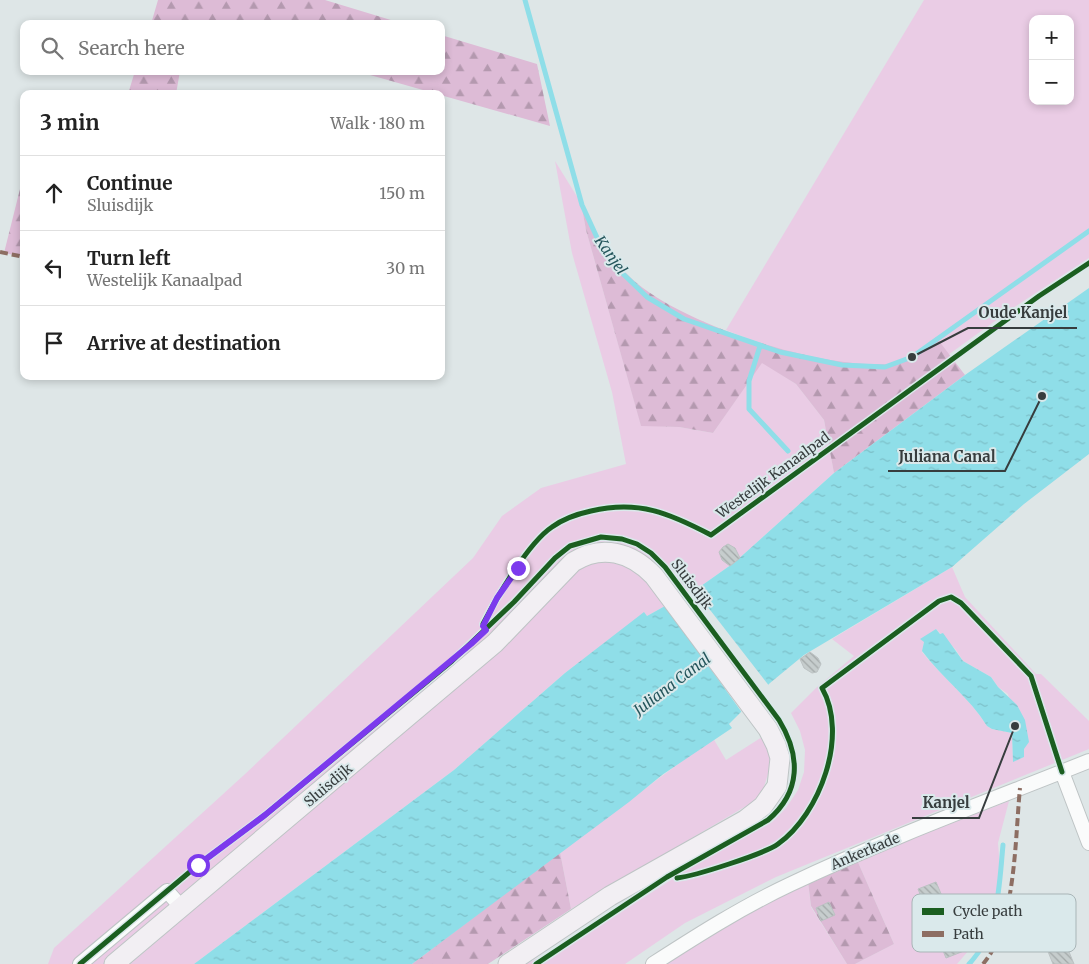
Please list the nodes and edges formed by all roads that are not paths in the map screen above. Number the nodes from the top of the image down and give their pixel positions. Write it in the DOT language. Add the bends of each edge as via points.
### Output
graph roads {
  1 [pos="1089,761"];
  2 [pos="1062,772"];
  3 [pos="1089,843"];
  4 [pos="182,908"];
  5 [pos="80,964"];
  6 [pos="114,964"];
  7 [pos="508,964"];
  8 [pos="653,964"];
  1 -- 2 [label="street, Ankerkade"];
  2 -- 3 [label="street"];
  2 -- 8 [label="street, Ankerkade" via="789,884 725,918"];
  4 -- 5 [label="street" via="167,891"];
  4 -- 6 [label="street, Sluisdijk"];
  4 -- 7 [label="street, Sluisdijk" via="495,643 573,562 592,554 613,552 634,559 654,576 768,729 780,758 777,786 756,814 610,896"];
}
